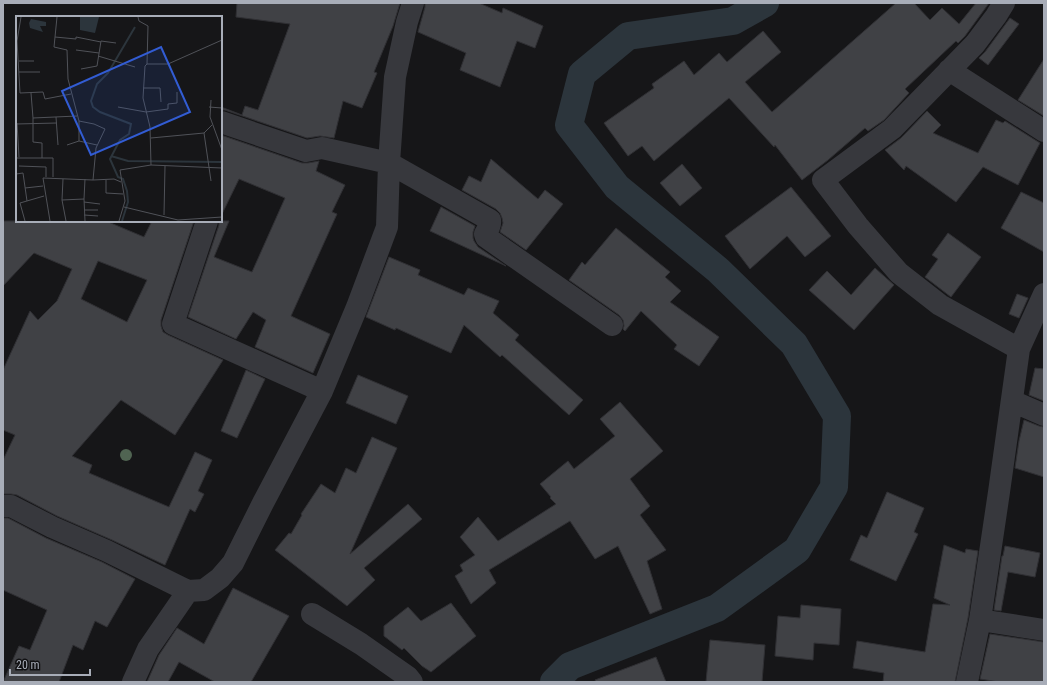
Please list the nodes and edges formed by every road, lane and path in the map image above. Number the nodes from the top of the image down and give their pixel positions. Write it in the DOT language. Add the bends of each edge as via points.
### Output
graph roads {
  1 [pos="413,3"];
  2 [pos="1004,3"];
  3 [pos="949,70"];
  4 [pos="222,122"];
  5 [pos="1044,131"];
  6 [pos="389,163"];
  7 [pos="207,222"];
  8 [pos="1044,294"];
  9 [pos="612,325"];
  10 [pos="1019,350"];
  11 [pos="322,391"];
  12 [pos="1012,402"];
  13 [pos="1044,415"];
  14 [pos="3,506"];
  15 [pos="188,592"];
  16 [pos="312,614"];
  17 [pos="980,620"];
  18 [pos="1044,630"];
  19 [pos="410,680"];
  20 [pos="133,682"];
  21 [pos="967,682"];
  1 -- 6 [label="street" via="395,77"];
  2 -- 3 [label="street" via="975,44"];
  3 -- 5 [label="street"];
  3 -- 10 [label="street" via="892,129 823,180 858,226 899,273 940,305"];
  4 -- 6 [label="street" via="306,151 322,148"];
  6 -- 9 [label="street" via="490,220 486,237"];
  6 -- 11 [label="street" via="386,227 357,307"];
  7 -- 11 [label="street" via="173,324"];
  8 -- 10 [label="street"];
  10 -- 12 [label="street"];
  11 -- 15 [label="street" via="233,563 220,578 204,590"];
  12 -- 13 [label="street"];
  12 -- 17 [label="street"];
  14 -- 15 [label="street" via="11,506 52,527 107,550"];
  15 -- 20 [label="street" via="148,649"];
  16 -- 19 [label="street" via="361,644"];
  17 -- 18 [label="street"];
  17 -- 21 [label="street"];
}
